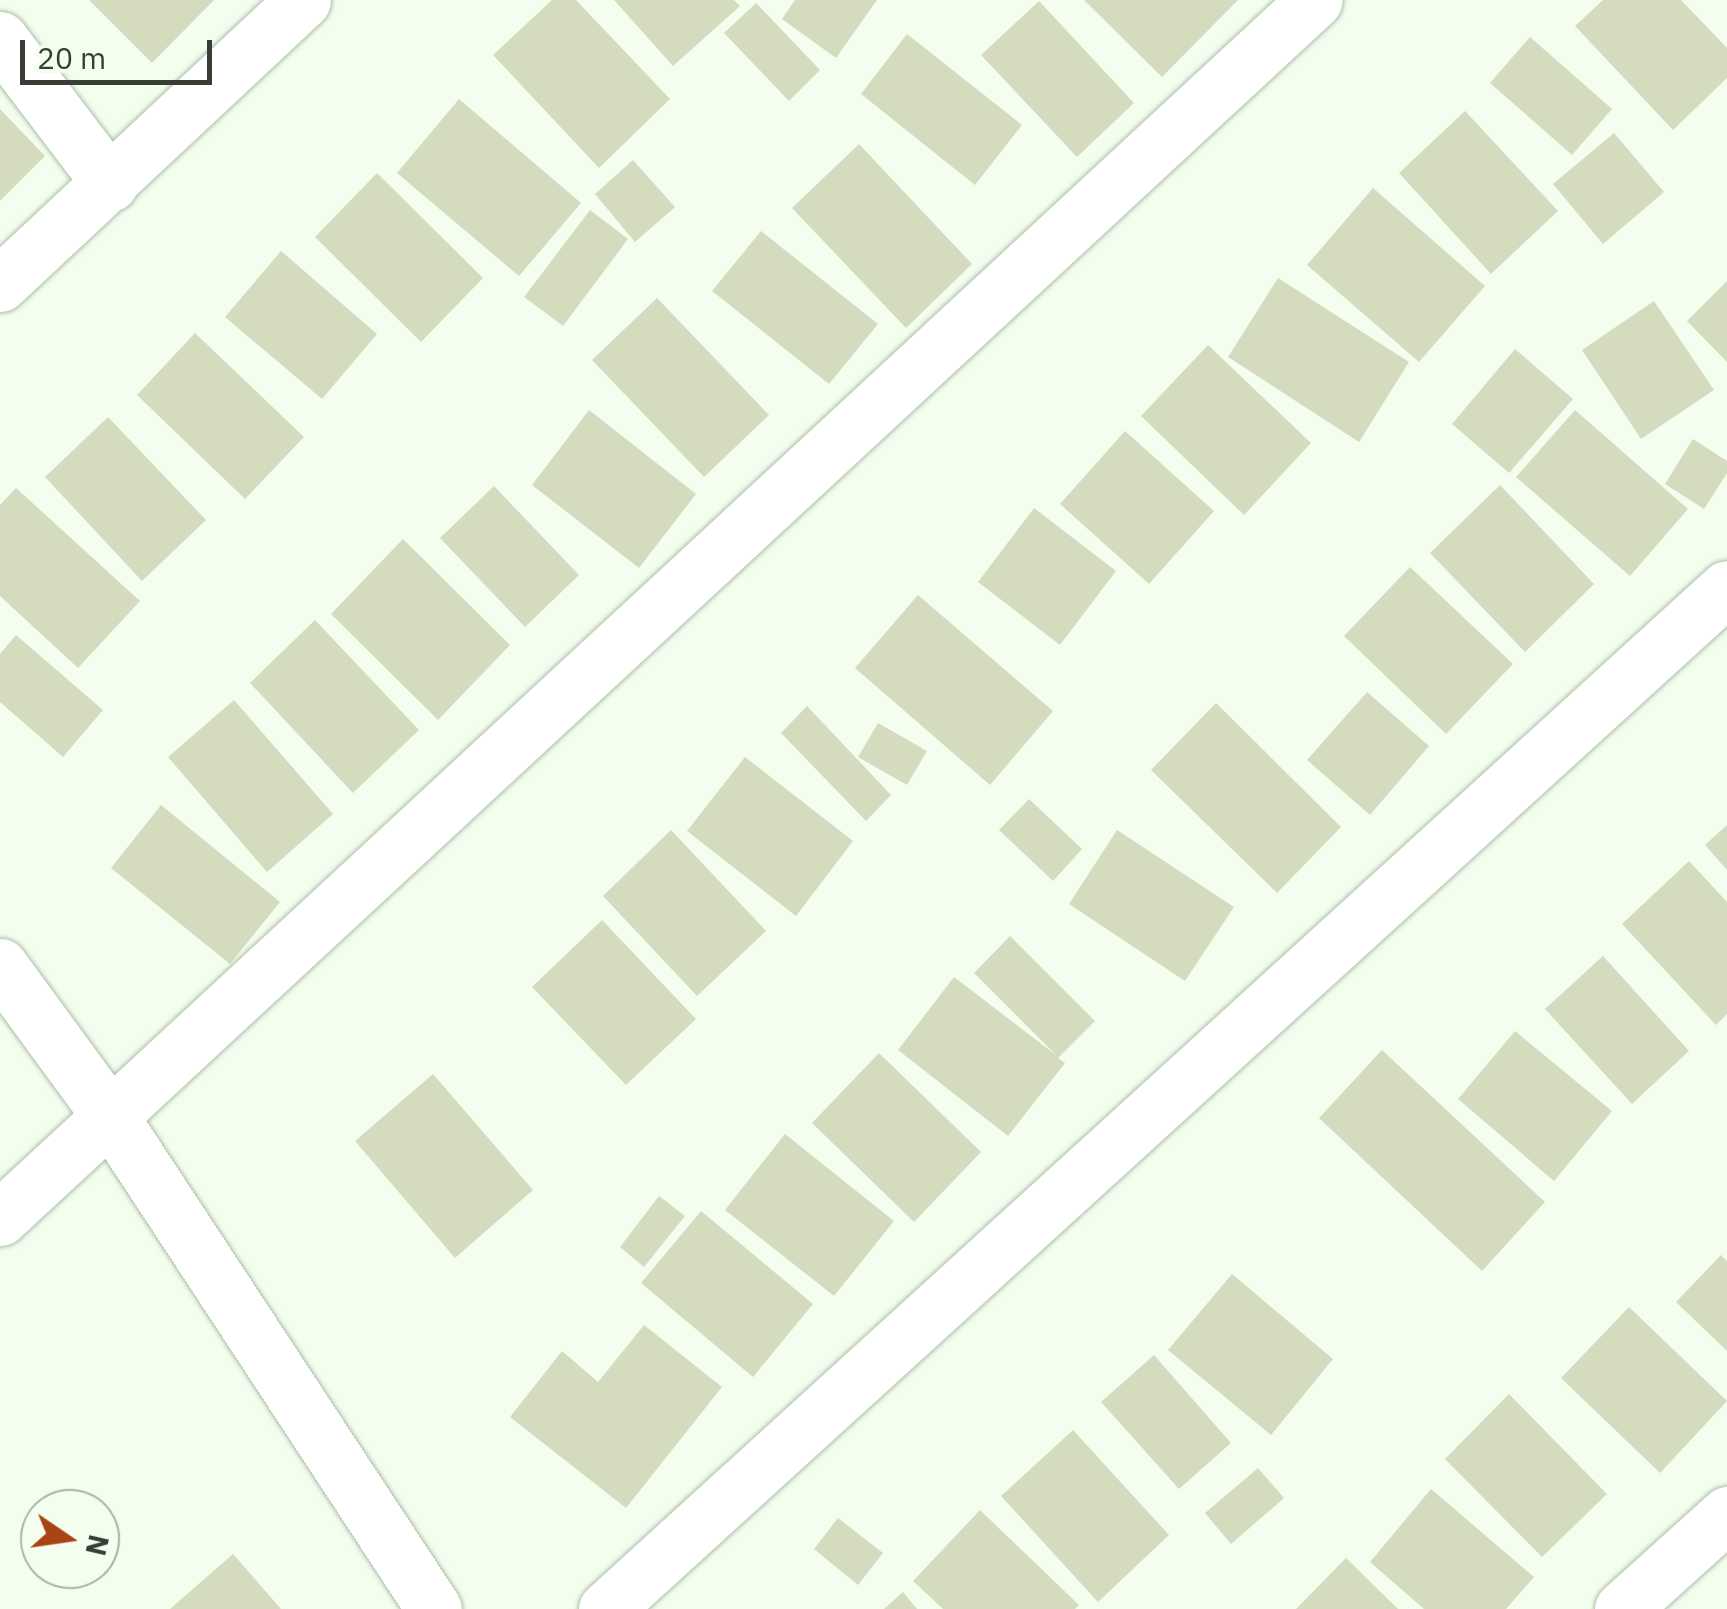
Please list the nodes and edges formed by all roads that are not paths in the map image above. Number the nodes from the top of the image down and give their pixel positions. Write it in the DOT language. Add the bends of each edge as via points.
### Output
graph roads {
  1 [pos="303,0"];
  2 [pos="1315,0"];
  3 [pos="0,39"];
  4 [pos="110,184"];
  5 [pos="0,284"];
  6 [pos="1727,588"];
  7 [pos="0,966"];
  8 [pos="112,1119"];
  9 [pos="0,1218"];
  10 [pos="1727,1514"];
  11 [pos="434,1609"];
  12 [pos="606,1609"];
  13 [pos="1622,1609"];
  1 -- 4 [label="street"];
  2 -- 8 [label="street"];
  3 -- 4 [label="street"];
  4 -- 5 [label="street"];
  6 -- 12 [label="street"];
  7 -- 8 [label="street"];
  8 -- 9 [label="street"];
  8 -- 11 [label="street"];
  10 -- 13 [label="street"];
}
